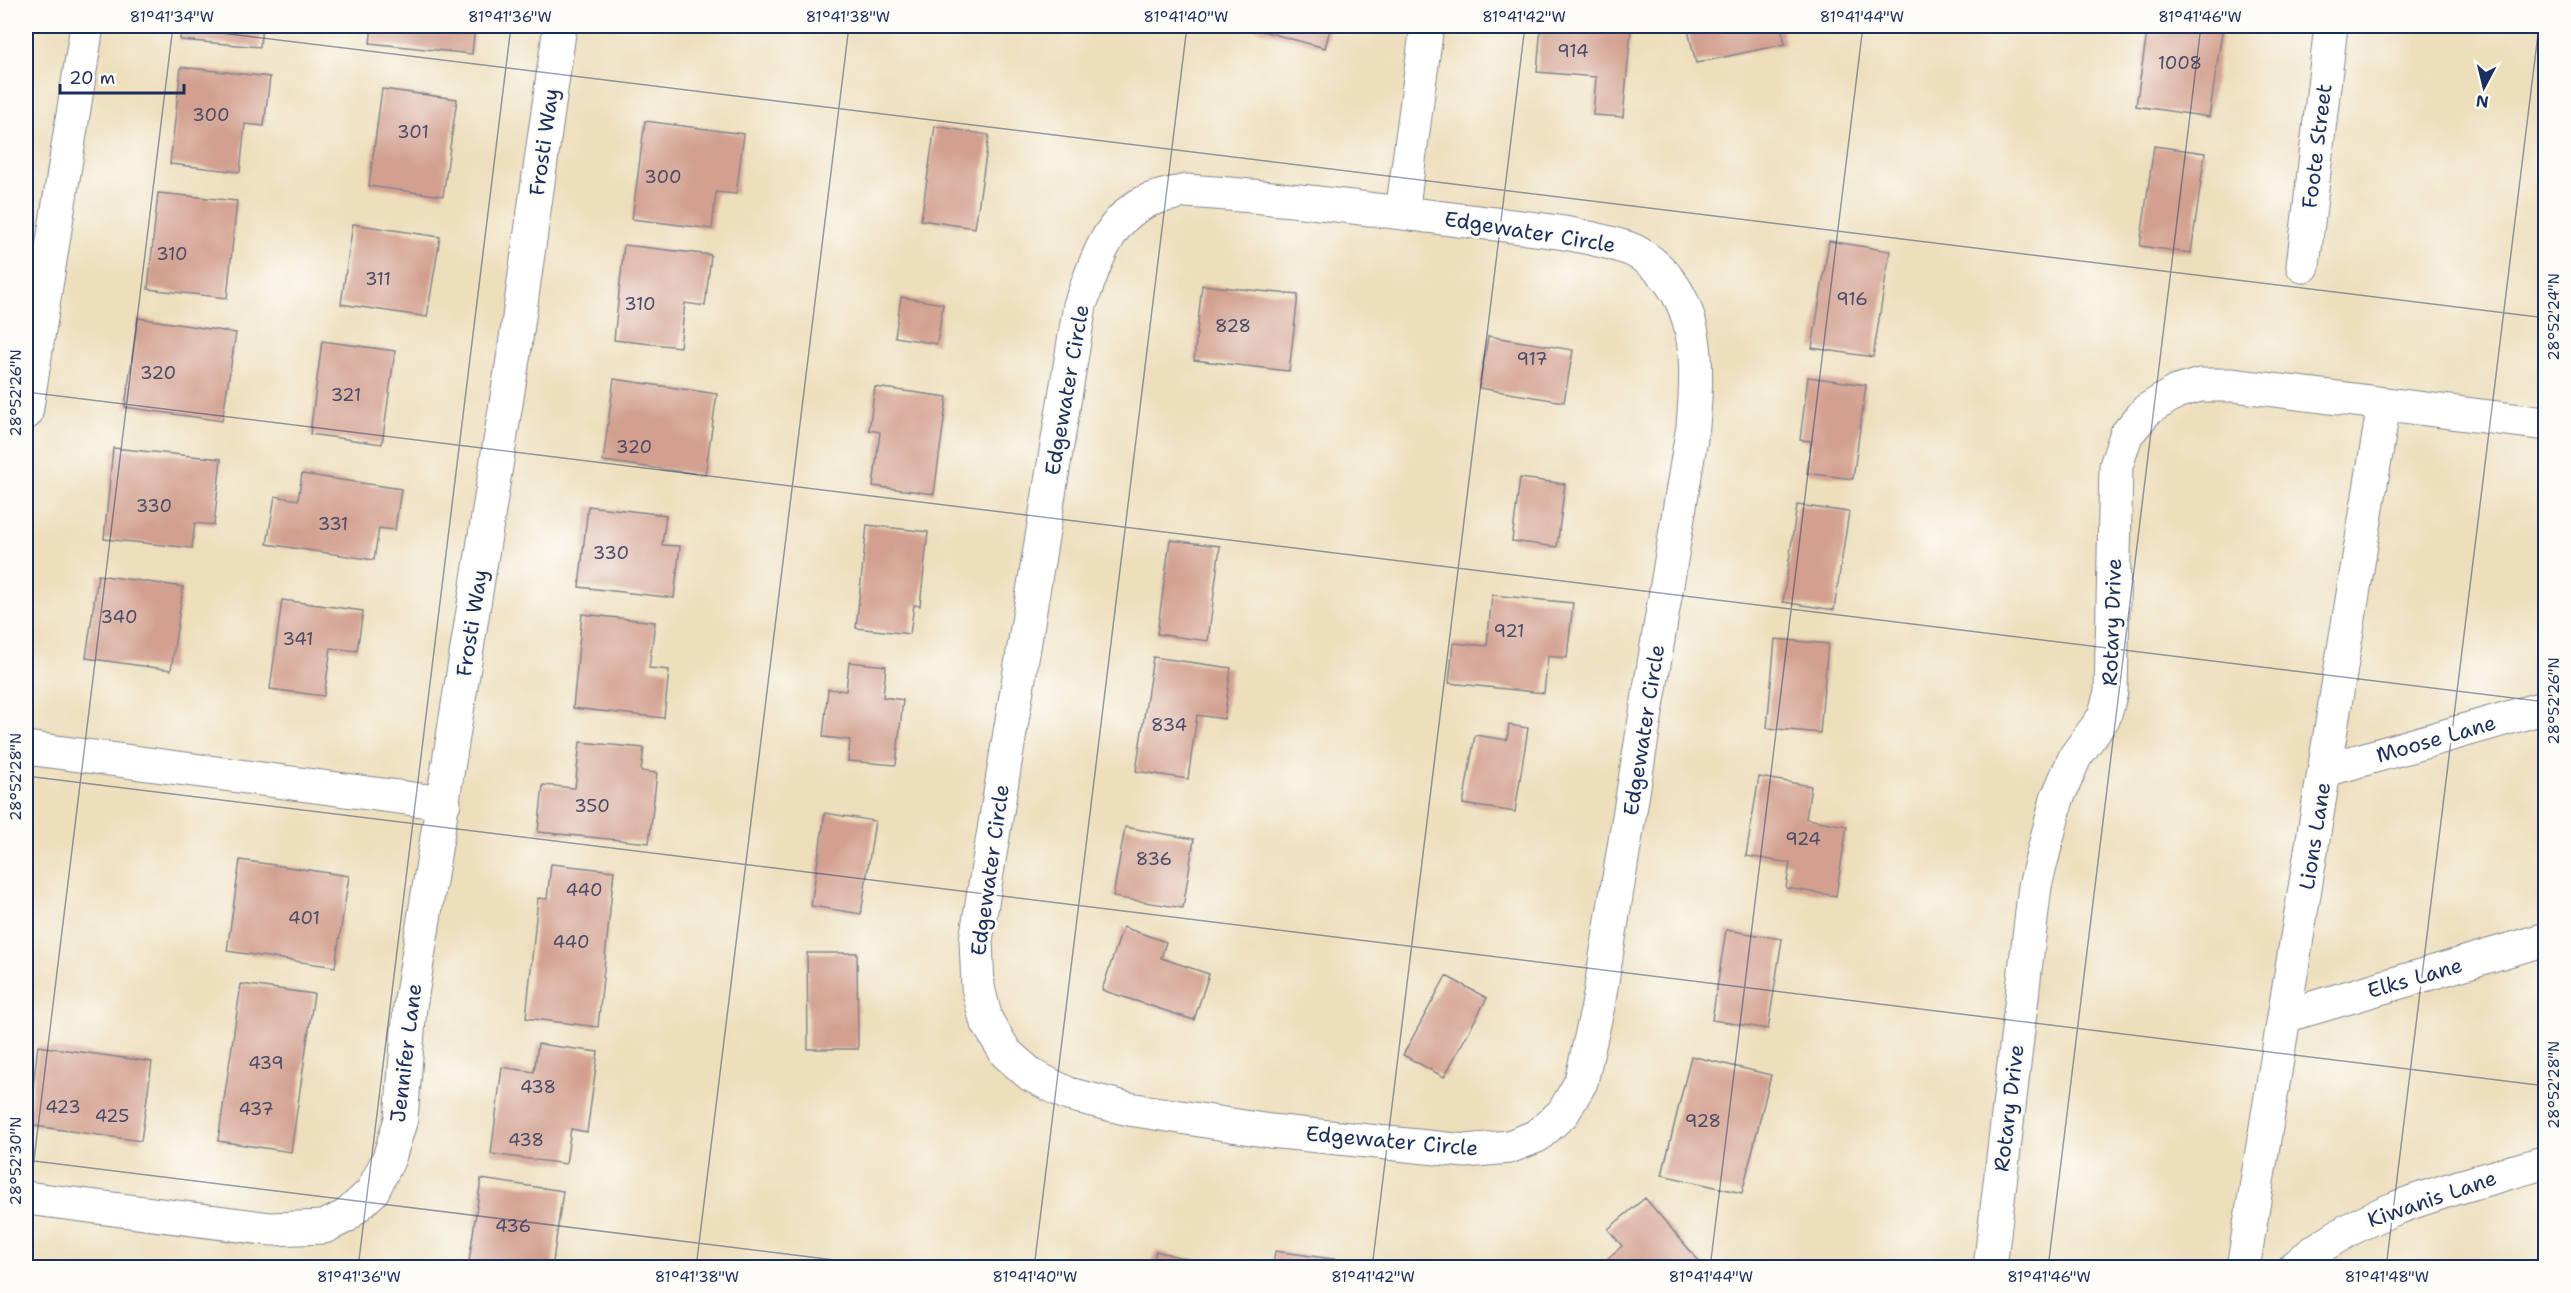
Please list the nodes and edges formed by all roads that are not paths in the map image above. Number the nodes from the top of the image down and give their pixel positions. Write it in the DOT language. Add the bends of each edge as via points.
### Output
graph roads {
  1 [pos="87,26"];
  2 [pos="560,26"];
  3 [pos="1427,26"];
  4 [pos="2331,26"];
  5 [pos="1402,213"];
  6 [pos="2303,266"];
  7 [pos="2384,404"];
  8 [pos="26,413"];
  9 [pos="2546,424"];
  10 [pos="2546,707"];
  11 [pos="26,747"];
  12 [pos="2326,770"];
  13 [pos="444,803"];
  14 [pos="2546,939"];
  15 [pos="2285,1016"];
  16 [pos="2546,1162"];
  17 [pos="26,1198"];
  18 [pos="1990,1268"];
  19 [pos="2243,1268"];
  20 [pos="2294,1268"];
  1 -- 8 [label="street"];
  2 -- 13 [label="street, Frosti Way"];
  3 -- 5 [label="street"];
  4 -- 6 [label="street, Foote Street"];
  5 -- 5 [label="street, Edgewater Circle" via="1560,232 1630,249 1657,267 1681,297 1690,325 1697,373 1693,426 1598,1006 1581,1082 1563,1113 1537,1137 1509,1147 1466,1151 1270,1131 1129,1109 1068,1094 1031,1075 1006,1053 987,1020 978,987 976,940 1080,305 1098,257 1122,217 1146,202 1186,191 1250,194"];
  7 -- 9 [label="street, Rotary Drive"];
  7 -- 12 [label="street, Lions Lane"];
  7 -- 18 [label="street, Rotary Drive" via="2233,385 2200,385 2176,392 2147,410 2126,435 2116,466 2111,692 2104,717 2075,757 2057,799 2035,886"];
  10 -- 12 [label="street, Moose Lane"];
  11 -- 13 [label="street"];
  12 -- 15 [label="street, Lions Lane"];
  13 -- 17 [label="street, Jennifer Lane" via="410,1007 401,1119 372,1192 346,1216 324,1227 271,1229"];
  14 -- 15 [label="street, Elks Lane"];
  15 -- 19 [label="street, Lions Lane"];
  16 -- 20 [label="street, Kiwanis Lane" via="2403,1205 2362,1222"];
}
